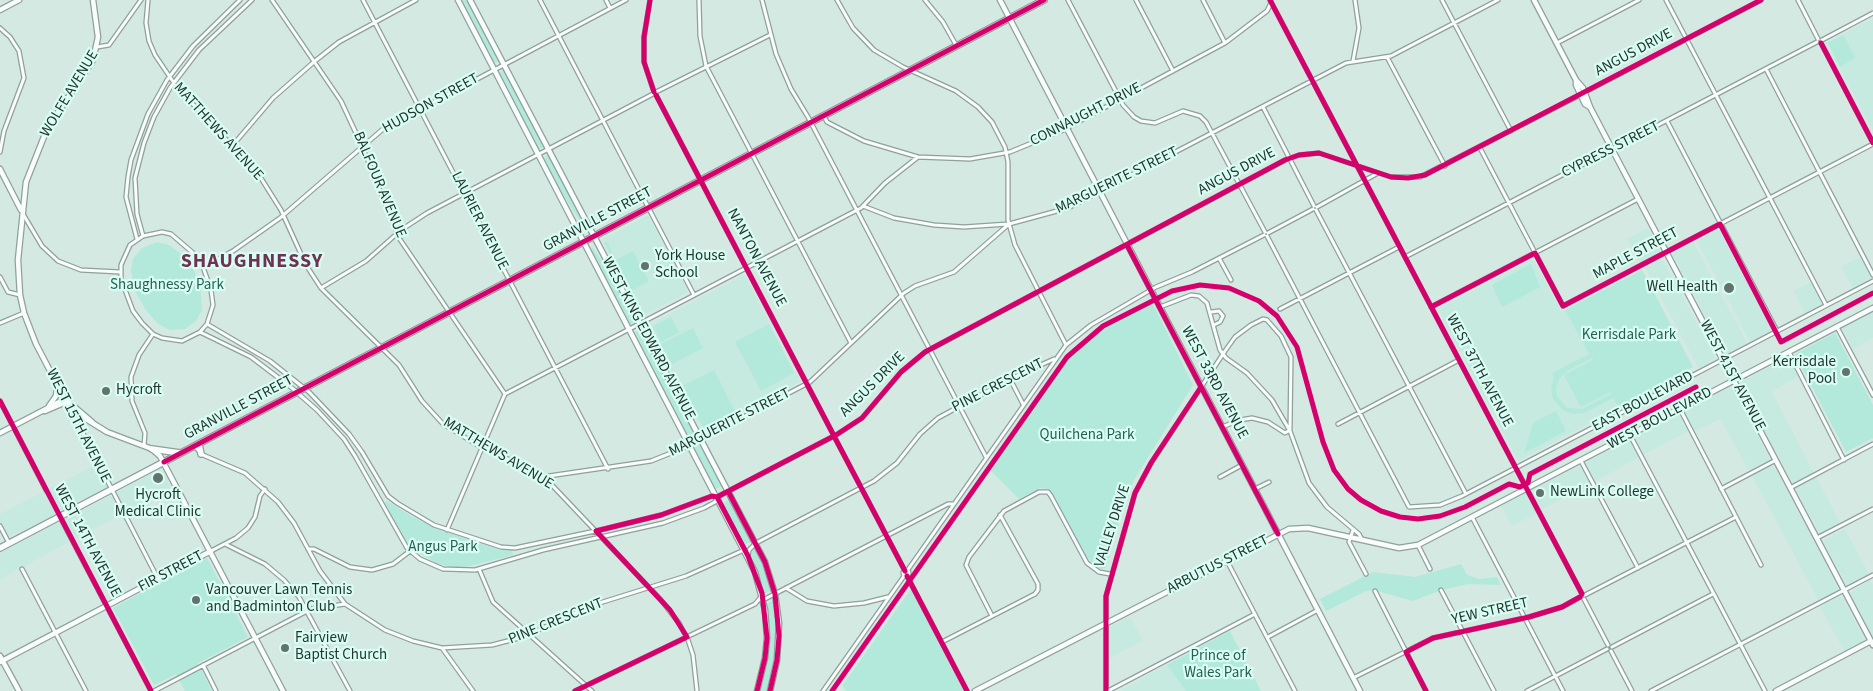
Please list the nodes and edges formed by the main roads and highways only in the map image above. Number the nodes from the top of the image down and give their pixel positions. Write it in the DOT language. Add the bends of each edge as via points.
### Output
graph roads {
  1 [pos="19,0"];
  2 [pos="92,0"];
  3 [pos="458,0"];
  4 [pos="470,0"];
  5 [pos="1000,0"];
  6 [pos="1044,0"];
  7 [pos="1534,0"];
  8 [pos="0,10"];
  9 [pos="1009,18"];
  10 [pos="0,169"];
  11 [pos="22,211"];
  12 [pos="594,237"];
  13 [pos="584,242"];
  14 [pos="20,295"];
  15 [pos="1873,308"];
  16 [pos="1733,379"];
  17 [pos="57,385"];
  18 [pos="66,401"];
  19 [pos="48,407"];
  20 [pos="42,411"];
  21 [pos="93,423"];
  22 [pos="0,433"];
  23 [pos="196,445"];
  24 [pos="152,449"];
  25 [pos="180,454"];
  26 [pos="201,454"];
  27 [pos="164,462"];
  28 [pos="1526,489"];
  29 [pos="1278,534"];
  30 [pos="0,548"];
  31 [pos="211,551"];
  32 [pos="1872,642"];
  33 [pos="1,660"];
  34 [pos="19,691"];
  35 [pos="283,691"];
  36 [pos="757,691"];
  37 [pos="770,691"];
  38 [pos="975,691"];
  39 [pos="1360,691"];
  40 [pos="1776,691"];
  1 -- 8 [label="main road"];
  2 -- 11 [label="main road, WOLFE AVENUE" via="97,19 97,47 89,69 59,110 36,151 28,174"];
  3 -- 13 [label="main road, WEST KING EDWARD AVENUE"];
  4 -- 12 [label="main road, WEST KING EDWARD AVENUE"];
  5 -- 9 [label="main road, WEST 33RD AVENUE"];
  6 -- 9 [label="highway, GRANVILLE STREET"];
  7 -- 16 [label="main road, WEST 41ST AVENUE"];
  9 -- 12 [label="highway, GRANVILLE STREET"];
  9 -- 29 [label="main road, WEST 33RD AVENUE"];
  10 -- 11 [label="main road"];
  11 -- 14 [label="main road, WOLFE AVENUE" via="18,260"];
  12 -- 13 [label="highway, GRANVILLE STREET"];
  12 -- 37 [label="main road, WEST KING EDWARD AVENUE" via="770,574 779,636"];
  13 -- 23 [label="highway, GRANVILLE STREET"];
  13 -- 36 [label="main road, WEST KING EDWARD AVENUE" via="745,550 762,592 766,646"];
  14 -- 17 [label="main road, WEST 15TH AVENUE" via="36,344"];
  15 -- 16 [label="main road, WEST BOULEVARD"];
  16 -- 28 [label="main road, WEST BOULEVARD"];
  16 -- 32 [label="main road, WEST 41ST AVENUE"];
  17 -- 18 [label="main road, WEST 15TH AVENUE"];
  17 -- 19 [label="main road" via="56,396"];
  18 -- 19 [label="main road"];
  18 -- 20 [label="main road"];
  18 -- 21 [label="main road"];
  18 -- 21 [label="main road, WEST 15TH AVENUE" via="70,409"];
  19 -- 20 [label="main road"];
  20 -- 22 [label="main road"];
  21 -- 24 [label="main road" via="115,436"];
  23 -- 25 [label="highway, GRANVILLE STREET"];
  23 -- 26 [label="highway"];
  24 -- 25 [label="highway"];
  24 -- 27 [label="main road"];
  25 -- 27 [label="highway, GRANVILLE STREET"];
  27 -- 30 [label="highway, GRANVILLE STREET"];
  27 -- 31 [label="main road"];
  28 -- 29 [label="main road, ARBUTUS STREET" via="1418,545 1399,548 1299,527"];
  29 -- 38 [label="main road, ARBUTUS STREET"];
  29 -- 39 [label="main road, WEST 33RD AVENUE"];
  31 -- 33 [label="main road, FIR STREET"];
  31 -- 35 [label="main road"];
  32 -- 40 [label="main road"];
  33 -- 34 [label="main road"];
}
